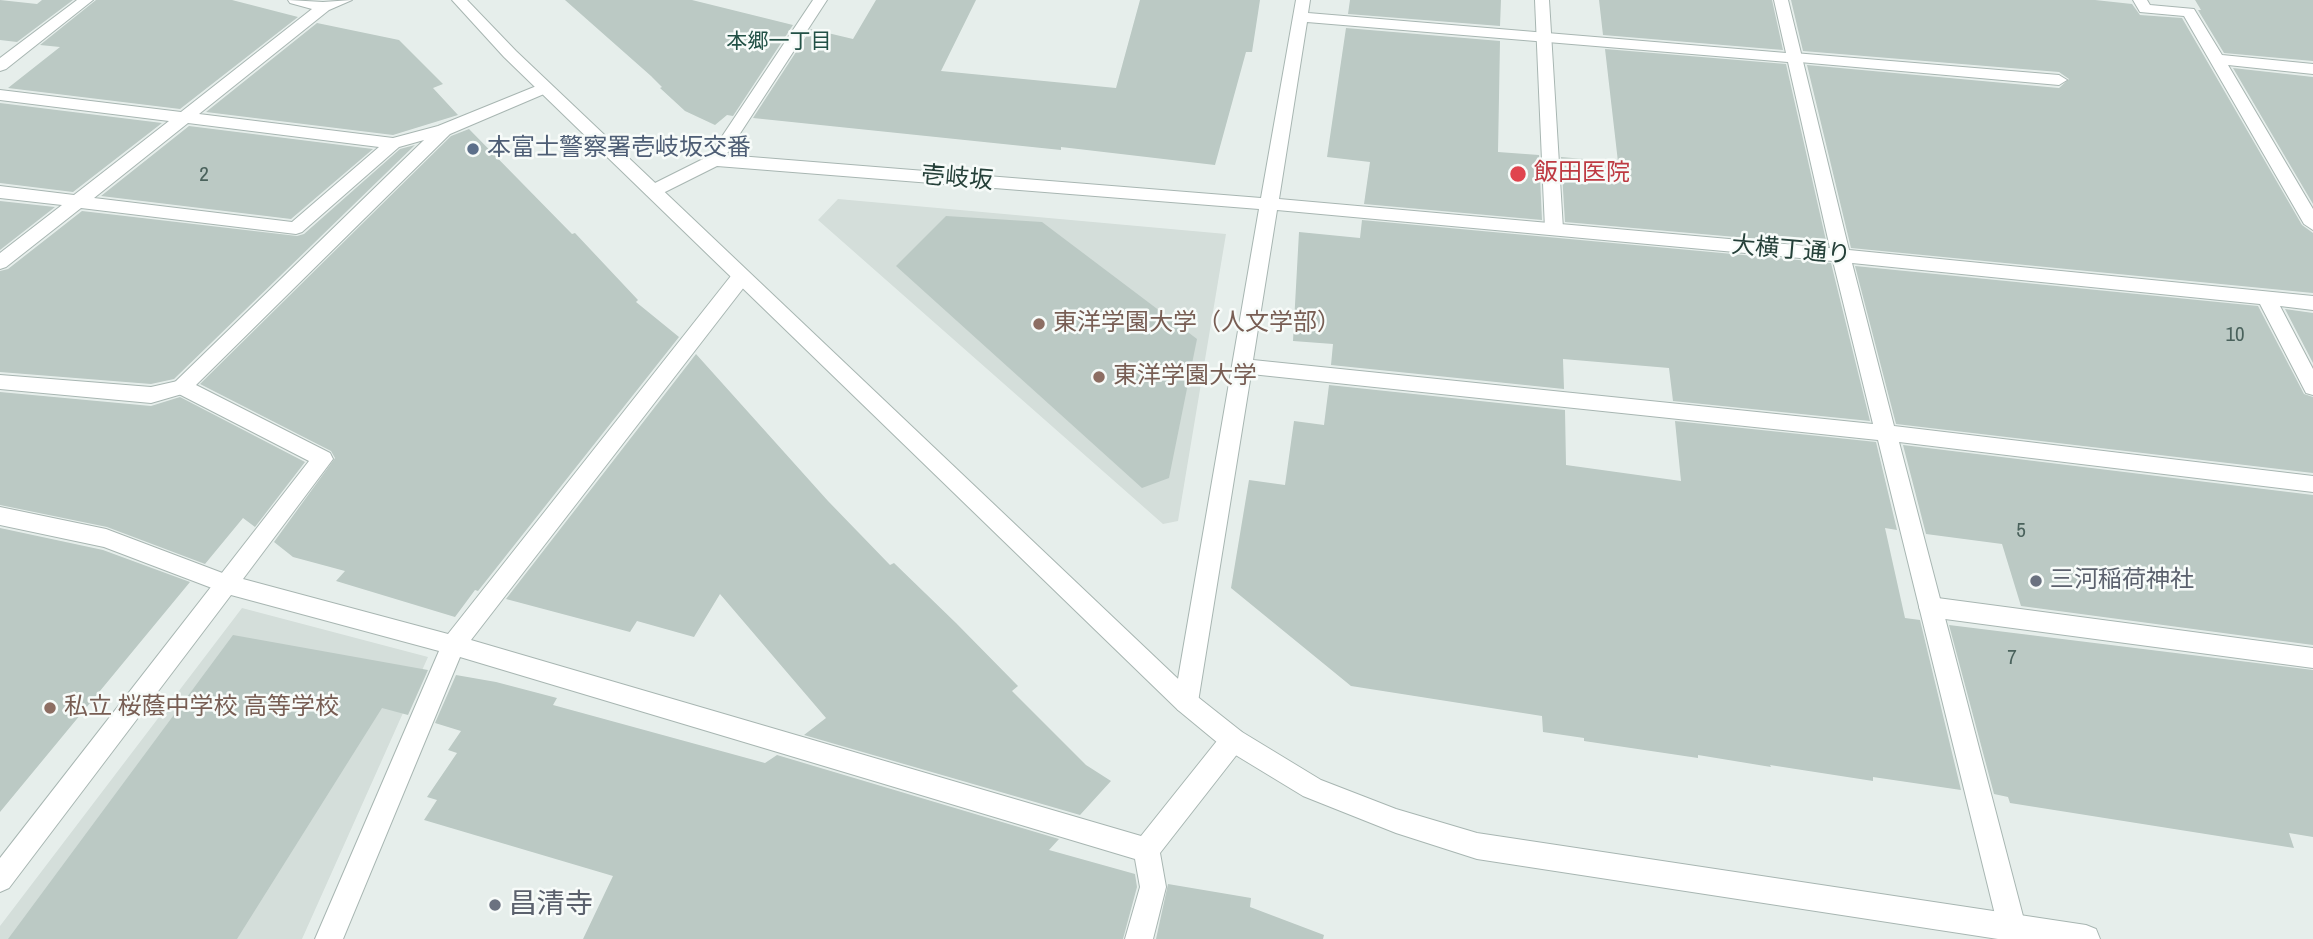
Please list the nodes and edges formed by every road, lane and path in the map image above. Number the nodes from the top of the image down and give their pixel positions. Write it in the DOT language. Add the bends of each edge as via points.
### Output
graph roads {
  1 [pos="86,0"];
  2 [pos="295,0"];
  3 [pos="345,0"];
  4 [pos="459,0"];
  5 [pos="820,0"];
  6 [pos="1542,0"];
  7 [pos="1781,0"];
  8 [pos="2140,0"];
  9 [pos="324,8"];
  10 [pos="1301,8"];
  11 [pos="1544,37"];
  12 [pos="1794,58"];
  13 [pos="2217,59"];
  14 [pos="0,66"];
  15 [pos="2313,69"];
  16 [pos="2059,80"];
  17 [pos="545,88"];
  18 [pos="0,95"];
  19 [pos="184,117"];
  20 [pos="444,130"];
  21 [pos="393,142"];
  22 [pos="715,159"];
  23 [pos="653,191"];
  24 [pos="0,192"];
  25 [pos="77,202"];
  26 [pos="1269,204"];
  27 [pos="2313,224"];
  28 [pos="1554,229"];
  29 [pos="1841,255"];
  30 [pos="0,263"];
  31 [pos="741,277"];
  32 [pos="2266,298"];
  33 [pos="2313,303"];
  34 [pos="1243,366"];
  35 [pos="0,382"];
  36 [pos="182,387"];
  37 [pos="2313,388"];
  38 [pos="1887,433"];
  39 [pos="2313,484"];
  40 [pos="0,516"];
  41 [pos="225,584"];
  42 [pos="1930,607"];
  43 [pos="453,645"];
  44 [pos="2313,658"];
  45 [pos="1186,702"];
  46 [pos="1233,740"];
  47 [pos="1146,850"];
  48 [pos="0,880"];
  49 [pos="2013,933"];
  50 [pos="329,939"];
  51 [pos="1139,939"];
  52 [pos="2086,939"];
  1 -- 14 [label="street"];
  2 -- 9 [label="street"];
  3 -- 9 [label="street"];
  4 -- 17 [label="street"];
  5 -- 22 [label="street"];
  6 -- 11 [label="street"];
  7 -- 12 [label="street"];
  8 -- 13 [label="street" via="2145,9 2189,12"];
  9 -- 19 [label="street"];
  10 -- 11 [label="street"];
  10 -- 26 [label="street"];
  11 -- 12 [label="street"];
  11 -- 28 [label="street"];
  12 -- 16 [label="street"];
  12 -- 29 [label="street"];
  13 -- 15 [label="street"];
  13 -- 27 [label="street"];
  17 -- 20 [label="street"];
  17 -- 23 [label="street"];
  18 -- 19 [label="street"];
  19 -- 21 [label="street"];
  19 -- 25 [label="street"];
  20 -- 21 [label="street"];
  20 -- 36 [label="street"];
  21 -- 25 [label="street" via="296,229"];
  22 -- 23 [label="street"];
  22 -- 26 [label="street, 壱岐坂"];
  23 -- 31 [label="street"];
  24 -- 25 [label="street"];
  25 -- 30 [label="street"];
  26 -- 28 [label="street, 大横丁通り"];
  26 -- 34 [label="street"];
  28 -- 29 [label="street, 大横丁通り"];
  29 -- 32 [label="street, 大横丁通り"];
  29 -- 38 [label="street"];
  31 -- 43 [label="street"];
  31 -- 45 [label="street"];
  32 -- 33 [label="street, 大横丁通り"];
  32 -- 37 [label="street"];
  34 -- 38 [label="street"];
  34 -- 45 [label="street"];
  35 -- 36 [label="street" via="151,395"];
  36 -- 41 [label="street" via="323,459"];
  38 -- 39 [label="street"];
  38 -- 42 [label="street"];
  40 -- 41 [label="street" via="106,538"];
  41 -- 43 [label="street"];
  41 -- 48 [label="street"];
  42 -- 44 [label="street"];
  42 -- 49 [label="street"];
  43 -- 47 [label="street"];
  43 -- 50 [label="street"];
  45 -- 46 [label="street"];
  46 -- 47 [label="street"];
  46 -- 49 [label="street" via="1312,788 1477,846"];
  47 -- 51 [label="street" via="1153,887"];
  49 -- 52 [label="street"];
}
